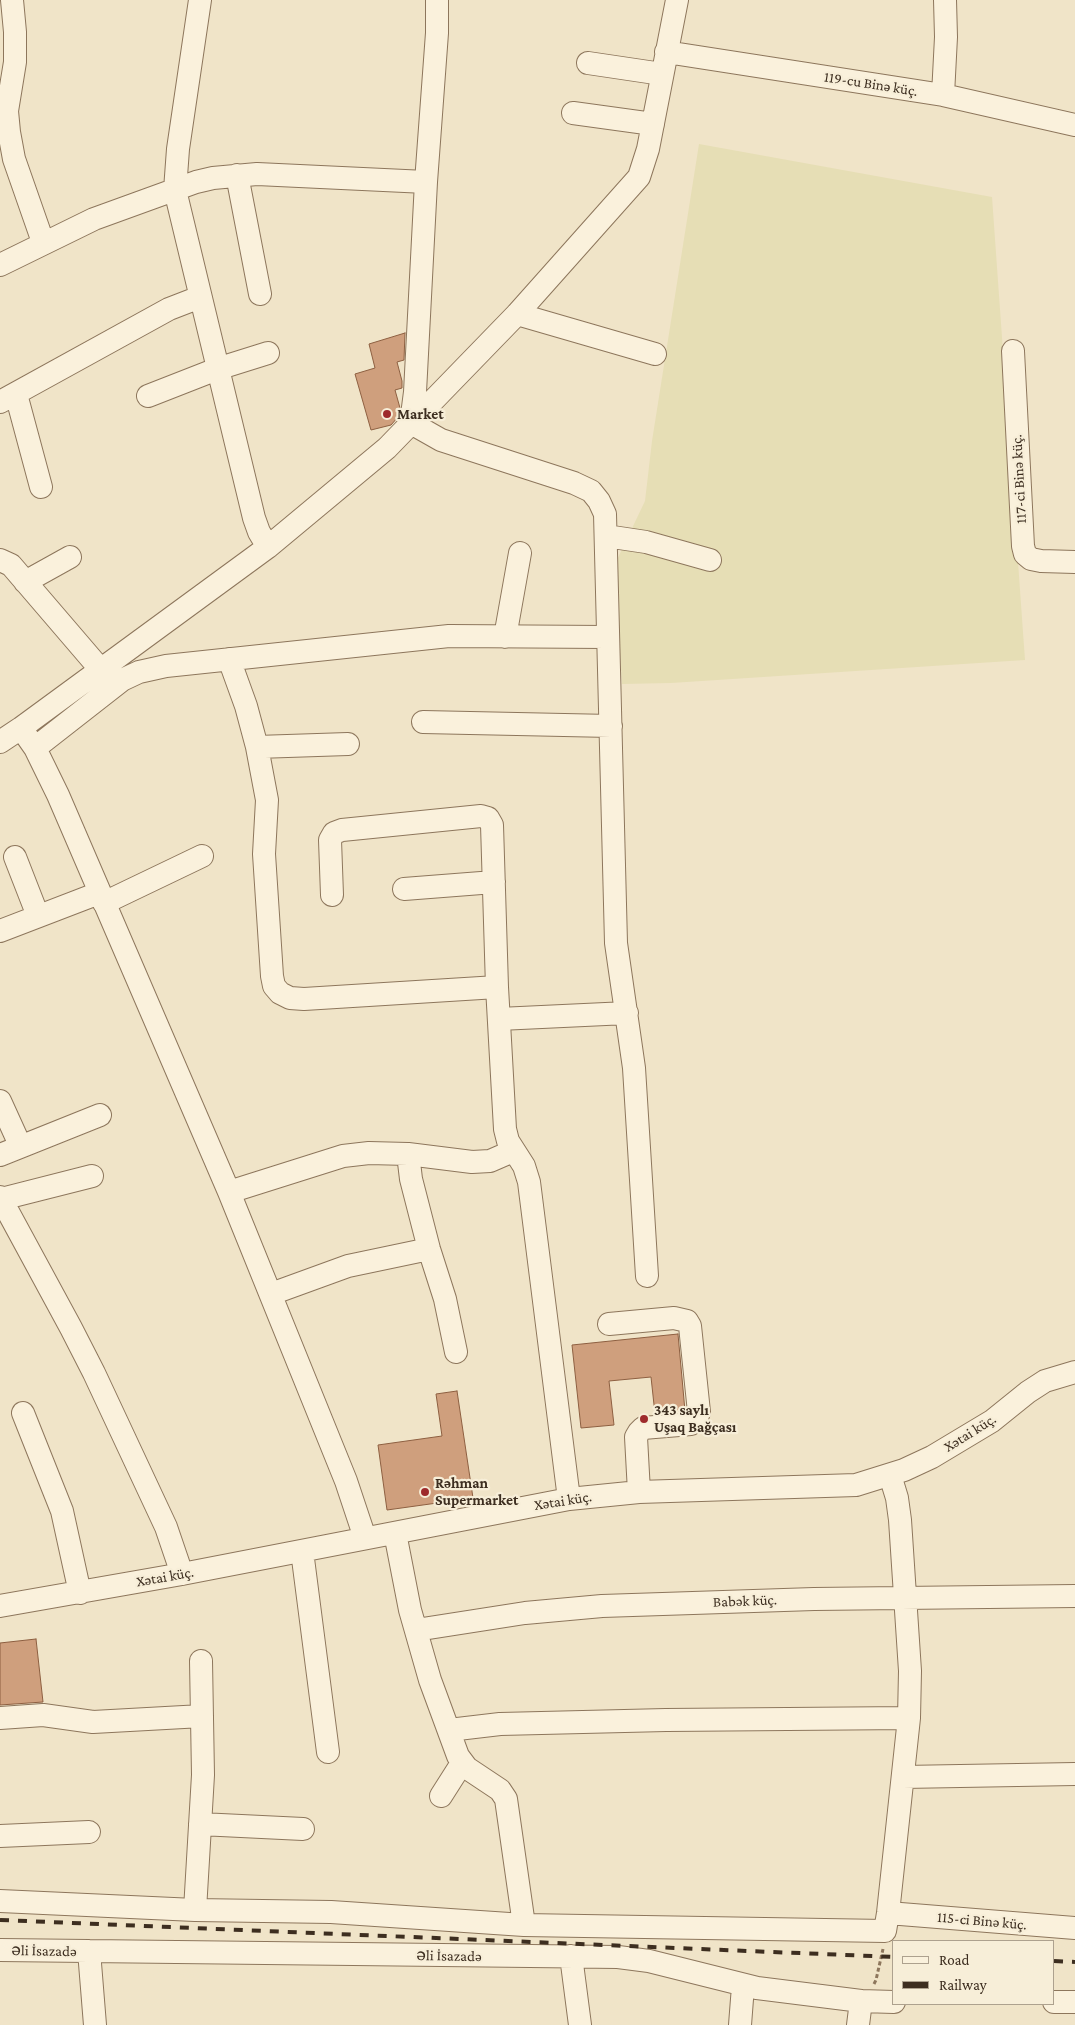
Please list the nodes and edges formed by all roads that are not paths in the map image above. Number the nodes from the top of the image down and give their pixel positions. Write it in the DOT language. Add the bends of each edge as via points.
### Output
graph roads {
  1 [pos="12,0"];
  2 [pos="200,0"];
  3 [pos="437,0"];
  4 [pos="677,0"];
  5 [pos="945,0"];
  6 [pos="666,52"];
  7 [pos="588,63"];
  8 [pos="662,74"];
  9 [pos="943,95"];
  10 [pos="573,113"];
  11 [pos="653,124"];
  12 [pos="1075,125"];
  13 [pos="237,175"];
  14 [pos="426,182"];
  15 [pos="175,190"];
  16 [pos="43,242"];
  17 [pos="0,265"];
  18 [pos="260,294"];
  19 [pos="200,297"];
  20 [pos="517,314"];
  21 [pos="1013,351"];
  22 [pos="268,353"];
  23 [pos="655,354"];
  24 [pos="217,369"];
  25 [pos="148,396"];
  26 [pos="8,398"];
  27 [pos="411,423"];
  28 [pos="41,487"];
  29 [pos="606,536"];
  30 [pos="268,547"];
  31 [pos="520,553"];
  32 [pos="70,557"];
  33 [pos="0,560"];
  34 [pos="710,560"];
  35 [pos="1075,562"];
  36 [pos="25,582"];
  37 [pos="506,637"];
  38 [pos="607,638"];
  39 [pos="229,658"];
  40 [pos="102,670"];
  41 [pos="423,722"];
  42 [pos="611,726"];
  43 [pos="21,728"];
  44 [pos="0,742"];
  45 [pos="348,744"];
  46 [pos="257,746"];
  47 [pos="35,748"];
  48 [pos="202,856"];
  49 [pos="15,857"];
  50 [pos="494,882"];
  51 [pos="404,889"];
  52 [pos="332,895"];
  53 [pos="102,898"];
  54 [pos="38,916"];
  55 [pos="0,932"];
  56 [pos="497,987"];
  57 [pos="627,1013"];
  58 [pos="499,1019"];
  59 [pos="0,1101"];
  60 [pos="100,1115"];
  61 [pos="20,1146"];
  62 [pos="513,1152"];
  63 [pos="408,1154"];
  64 [pos="0,1155"];
  65 [pos="92,1176"];
  66 [pos="228,1192"];
  67 [pos="1,1198"];
  68 [pos="429,1250"];
  69 [pos="647,1276"];
  70 [pos="271,1294"];
  71 [pos="609,1324"];
  72 [pos="456,1352"];
  73 [pos="1075,1372"];
  74 [pos="23,1413"];
  75 [pos="890,1475"];
  76 [pos="639,1492"];
  77 [pos="569,1499"];
  78 [pos="395,1532"];
  79 [pos="365,1538"];
  80 [pos="302,1551"];
  81 [pos="182,1574"];
  82 [pos="80,1593"];
  83 [pos="1075,1596"];
  84 [pos="906,1597"];
  85 [pos="0,1606"];
  86 [pos="416,1630"];
  87 [pos="201,1661"];
  88 [pos="202,1716"];
  89 [pos="0,1718"];
  90 [pos="909,1718"];
  91 [pos="449,1730"];
  92 [pos="328,1752"];
  93 [pos="462,1763"];
  94 [pos="1075,1774"];
  95 [pos="903,1777"];
  96 [pos="441,1796"];
  97 [pos="200,1824"];
  98 [pos="303,1829"];
  99 [pos="89,1832"];
  100 [pos="0,1836"];
  101 [pos="0,1901"];
  102 [pos="195,1910"];
  103 [pos="887,1922"];
  104 [pos="524,1924"];
  105 [pos="1075,1928"];
  106 [pos="0,1950"];
  107 [pos="89,1952"];
  108 [pos="571,1956"];
  109 [pos="743,1986"];
  110 [pos="861,2001"];
  111 [pos="892,2002"];
  112 [pos="1055,2002"];
  113 [pos="1075,2002"];
  114 [pos="95,2025"];
  115 [pos="580,2025"];
  116 [pos="740,2025"];
  117 [pos="858,2025"];
  1 -- 16 [label="street" via="15,62 8,132"];
  2 -- 15 [label="street"];
  3 -- 14 [label="street"];
  4 -- 6 [label="street"];
  5 -- 9 [label="street"];
  6 -- 8 [label="street"];
  6 -- 9 [label="street, 119-cu Binə küç."];
  7 -- 8 [label="street"];
  8 -- 11 [label="street"];
  9 -- 12 [label="street, 119-cu Binə küç."];
  10 -- 11 [label="street"];
  11 -- 20 [label="street" via="639,177"];
  13 -- 14 [label="street"];
  13 -- 15 [label="street" via="196,182"];
  13 -- 18 [label="street"];
  14 -- 27 [label="street"];
  15 -- 16 [label="street" via="94,219"];
  15 -- 19 [label="street"];
  16 -- 17 [label="street"];
  19 -- 24 [label="street"];
  19 -- 26 [label="street" via="169,310"];
  20 -- 23 [label="street"];
  20 -- 27 [label="street"];
  21 -- 35 [label="street, 117-ci Binə küç." via="1025,554 1031,559"];
  22 -- 24 [label="street"];
  24 -- 25 [label="street"];
  24 -- 30 [label="street" via="254,518"];
  26 -- 28 [label="street"];
  27 -- 29 [label="street" via="441,440 574,483 591,492 605,514"];
  27 -- 30 [label="street" via="387,448"];
  29 -- 34 [label="street" via="646,542"];
  29 -- 38 [label="street"];
  30 -- 40 [label="street"];
  31 -- 37 [label="street"];
  32 -- 36 [label="street"];
  33 -- 36 [label="street" via="11,565"];
  36 -- 40 [label="street"];
  37 -- 38 [label="street"];
  37 -- 39 [label="street" via="449,636"];
  38 -- 42 [label="street"];
  39 -- 46 [label="street"];
  39 -- 47 [label="street" via="138,672 122,680"];
  40 -- 43 [label="street"];
  41 -- 42 [label="street"];
  42 -- 57 [label="street" via="616,943"];
  43 -- 44 [label="street"];
  43 -- 47 [label="street"];
  45 -- 46 [label="street"];
  46 -- 56 [label="street" via="268,811 264,854 272,976 280,993 304,999"];
  47 -- 53 [label="street"];
  48 -- 53 [label="street"];
  49 -- 54 [label="street"];
  50 -- 51 [label="street"];
  50 -- 52 [label="street" via="492,825 488,818 481,816 334,833 330,840"];
  50 -- 56 [label="street"];
  53 -- 54 [label="street"];
  53 -- 66 [label="street"];
  54 -- 55 [label="street"];
  56 -- 58 [label="street"];
  57 -- 58 [label="street"];
  57 -- 69 [label="street" via="634,1068"];
  58 -- 62 [label="street" via="505,1129"];
  59 -- 61 [label="street"];
  60 -- 61 [label="street"];
  61 -- 64 [label="street"];
  62 -- 63 [label="street" via="490,1161 472,1162"];
  62 -- 77 [label="street" via="524,1166 529,1182"];
  63 -- 66 [label="street" via="343,1156"];
  63 -- 68 [label="street" via="411,1180"];
  65 -- 67 [label="street"];
  66 -- 70 [label="street"];
  67 -- 81 [label="street" via="94,1373 166,1527"];
  68 -- 70 [label="street" via="348,1266"];
  68 -- 72 [label="street" via="446,1300"];
  70 -- 79 [label="street" via="346,1481"];
  71 -- 76 [label="street" via="674,1318 687,1321 690,1326 699,1412 691,1424 643,1428 639,1432 636,1437"];
  73 -- 75 [label="street, Xətai küç." via="1045,1380 968,1437"];
  74 -- 82 [label="street" via="62,1511"];
  75 -- 76 [label="street, Xətai küç." via="856,1485"];
  75 -- 84 [label="street" via="900,1520"];
  76 -- 77 [label="street, Xətai küç."];
  77 -- 78 [label="street, Xətai küç."];
  78 -- 79 [label="street, Xətai küç."];
  78 -- 86 [label="street"];
  79 -- 80 [label="street, Xətai küç."];
  80 -- 81 [label="street, Xətai küç."];
  80 -- 92 [label="street"];
  81 -- 82 [label="street, Xətai küç."];
  82 -- 85 [label="street, Xətai küç."];
  83 -- 84 [label="street, Babək küç."];
  84 -- 86 [label="street, Babək küç." via="602,1606 525,1613"];
  84 -- 90 [label="street"];
  86 -- 91 [label="street"];
  87 -- 88 [label="street"];
  88 -- 89 [label="street" via="93,1722 43,1715"];
  88 -- 97 [label="street"];
  90 -- 91 [label="street" via="500,1724"];
  90 -- 95 [label="street"];
  91 -- 93 [label="street"];
  93 -- 96 [label="street"];
  93 -- 104 [label="street" via="500,1790 506,1799"];
  94 -- 95 [label="street"];
  95 -- 103 [label="street"];
  97 -- 98 [label="street"];
  97 -- 102 [label="street"];
  99 -- 100 [label="street"];
  101 -- 102 [label="street, 115-ci Binə küç."];
  102 -- 104 [label="street, 115-ci Binə küç." via="331,1912"];
  103 -- 104 [label="street, 115-ci Binə küç."];
  103 -- 105 [label="street, 115-ci Binə küç."];
  106 -- 107 [label="street, Əli İsazadə"];
  107 -- 108 [label="street, Əli İsazadə"];
  107 -- 114 [label="street"];
  108 -- 109 [label="street, Əli İsazadə" via="618,1956 649,1961"];
  108 -- 115 [label="street"];
  109 -- 110 [label="street, Əli İsazadə"];
  109 -- 116 [label="street"];
  110 -- 111 [label="street, Əli İsazadə"];
  110 -- 117 [label="street"];
  112 -- 113 [label="street"];
}
